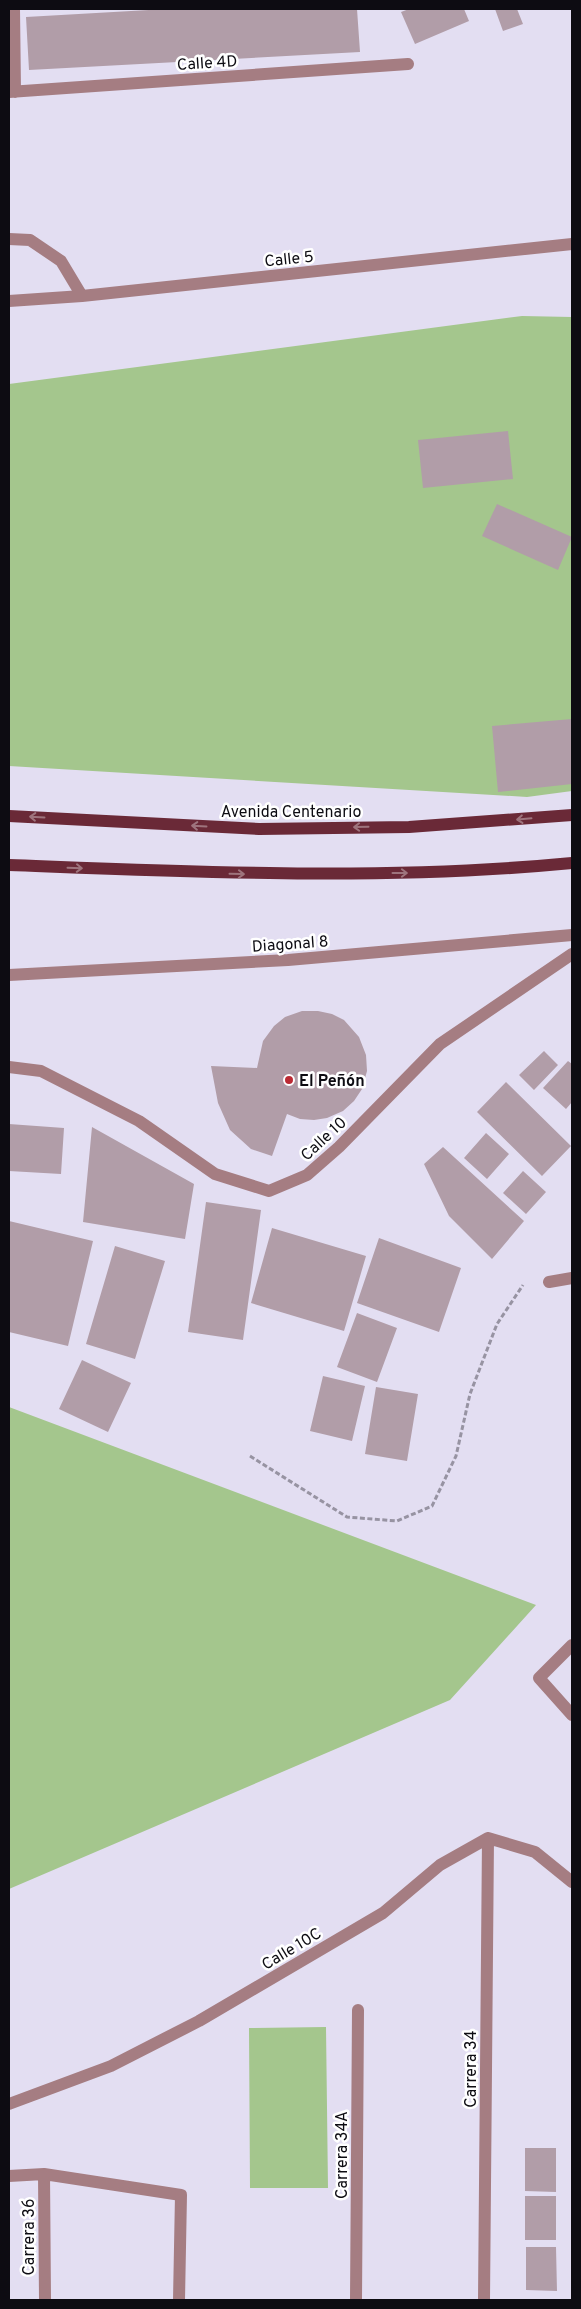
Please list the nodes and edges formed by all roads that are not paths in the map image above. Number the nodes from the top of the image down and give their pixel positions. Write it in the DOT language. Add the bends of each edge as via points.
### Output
graph roads {
  1 [pos="14,9"];
  2 [pos="408,64"];
  3 [pos="12,92"];
  4 [pos="9,239"];
  5 [pos="572,244"];
  6 [pos="82,296"];
  7 [pos="9,301"];
  8 [pos="572,815"];
  9 [pos="9,816"];
  10 [pos="572,863"];
  11 [pos="9,865"];
  12 [pos="572,935"];
  13 [pos="572,954"];
  14 [pos="9,975"];
  15 [pos="9,1067"];
  16 [pos="572,1278"];
  17 [pos="549,1282"];
  18 [pos="572,1644"];
  19 [pos="572,1715"];
  20 [pos="488,1838"];
  21 [pos="572,1882"];
  22 [pos="358,2010"];
  23 [pos="9,2104"];
  24 [pos="44,2174"];
  25 [pos="9,2176"];
  26 [pos="45,2300"];
  27 [pos="179,2300"];
  28 [pos="356,2300"];
  29 [pos="484,2300"];
  1 -- 3 [label="street"];
  2 -- 3 [label="street, Calle 4D"];
  4 -- 6 [label="street" via="30,240 62,261"];
  5 -- 6 [label="street, Calle 5"];
  6 -- 7 [label="street, Calle 5"];
  8 -- 9 [label="main road, Avenida Centenario, one-way" via="409,827 259,829"];
  11 -- 10 [label="main road, one-way" via="249,874 426,873"];
  12 -- 14 [label="street, Diagonal 8" via="288,960"];
  13 -- 15 [label="street, Calle 10" via="440,1044 339,1147 307,1175 269,1191 215,1174 139,1121 41,1071"];
  16 -- 17 [label="street"];
  18 -- 19 [label="street" via="539,1678"];
  20 -- 21 [label="street" via="535,1852"];
  20 -- 23 [label="street, Calle 10C" via="440,1865 383,1913 199,2021 111,2066"];
  20 -- 29 [label="street, Carrera 34"];
  22 -- 28 [label="street, Carrera 34A"];
  24 -- 25 [label="street"];
  24 -- 26 [label="street, Carrera 36"];
  24 -- 27 [label="street" via="181,2195"];
}
